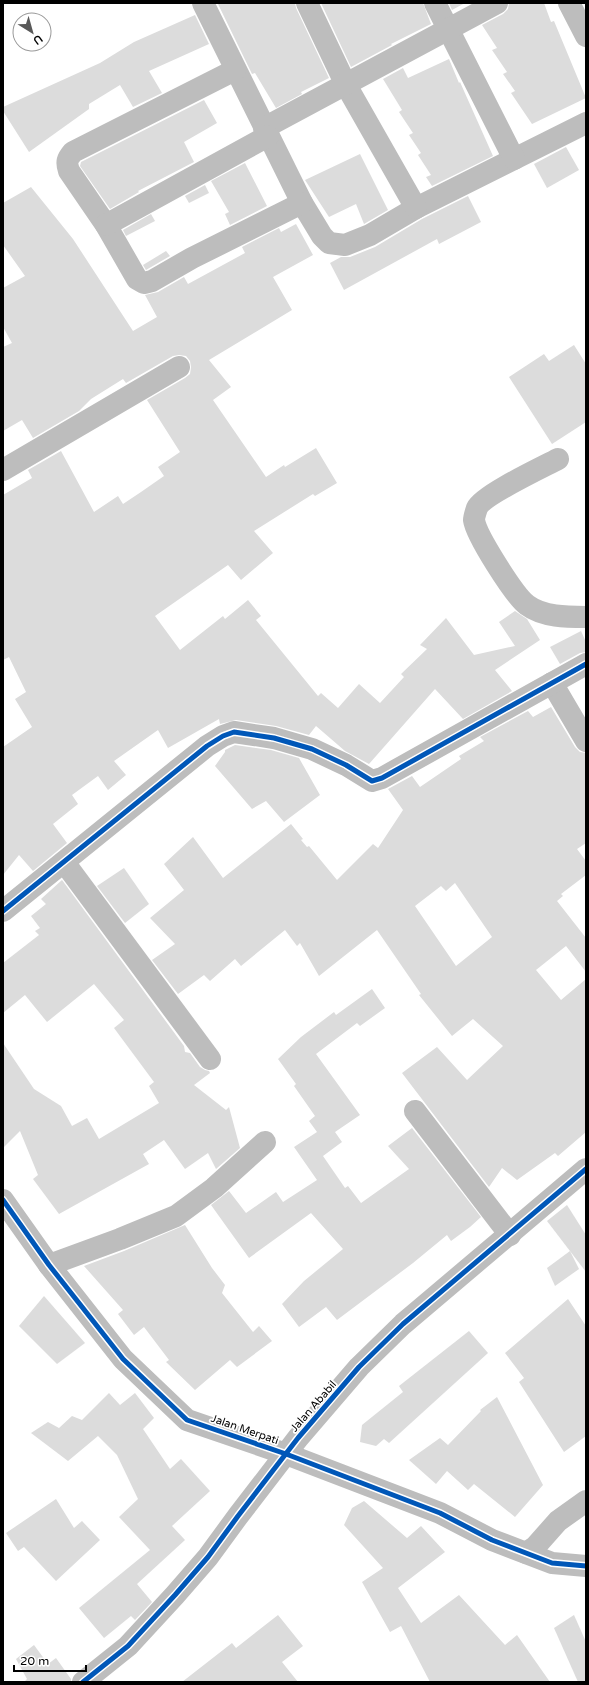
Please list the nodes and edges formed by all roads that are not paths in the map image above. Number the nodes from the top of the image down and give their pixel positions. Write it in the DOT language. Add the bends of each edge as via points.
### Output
graph roads {
  1 [pos="203,3"];
  2 [pos="307,3"];
  3 [pos="435,3"];
  4 [pos="448,3"];
  5 [pos="498,3"];
  6 [pos="569,3"];
  7 [pos="453,27"];
  8 [pos="586,36"];
  9 [pos="235,70"];
  10 [pos="346,85"];
  11 [pos="586,123"];
  12 [pos="266,132"];
  13 [pos="520,156"];
  14 [pos="302,203"];
  15 [pos="416,208"];
  16 [pos="106,225"];
  17 [pos="179,367"];
  18 [pos="558,459"];
  19 [pos="3,470"];
  20 [pos="586,617"];
  21 [pos="586,664"];
  22 [pos="552,683"];
  23 [pos="586,741"];
  24 [pos="64,862"];
  25 [pos="3,911"];
  26 [pos="210,1059"];
  27 [pos="415,1111"];
  28 [pos="265,1142"];
  29 [pos="586,1169"];
  30 [pos="3,1200"];
  31 [pos="510,1234"];
  32 [pos="49,1265"];
  33 [pos="286,1454"];
  34 [pos="586,1501"];
  35 [pos="526,1553"];
  36 [pos="586,1566"];
  37 [pos="83,1682"];
  1 -- 9 [label="street"];
  2 -- 10 [label="street"];
  3 -- 7 [label="street"];
  4 -- 7 [label="street"];
  5 -- 7 [label="street"];
  6 -- 8 [label="street"];
  7 -- 10 [label="street"];
  7 -- 13 [label="street"];
  9 -- 12 [label="street"];
  9 -- 16 [label="street" via="82,147 68,158 66,164 69,171"];
  10 -- 12 [label="street"];
  10 -- 15 [label="street"];
  11 -- 13 [label="street"];
  12 -- 14 [label="street"];
  12 -- 16 [label="street"];
  13 -- 15 [label="street"];
  14 -- 15 [label="street" via="329,243 345,245 370,235"];
  14 -- 16 [label="street" via="144,283 137,279"];
  17 -- 19 [label="street"];
  18 -- 20 [label="street" via="522,476 494,494 478,506 474,519 479,534 512,588 527,605 563,617"];
  21 -- 22 [label="street"];
  22 -- 23 [label="street"];
  22 -- 24 [label="street" via="382,778 372,781 312,748 274,738 234,732 223,736 207,746"];
  24 -- 25 [label="street"];
  24 -- 26 [label="street"];
  27 -- 31 [label="street"];
  28 -- 32 [label="street" via="214,1188 176,1216"];
  29 -- 31 [label="street, Jalan Ababil"];
  30 -- 32 [label="street, Jalan Merpati"];
  31 -- 33 [label="street, Jalan Ababil" via="432,1300 365,1362"];
  32 -- 33 [label="street, Jalan Merpati" via="123,1359 186,1420"];
  33 -- 35 [label="street, Jalan Merpati" via="440,1513 492,1540"];
  33 -- 37 [label="street, Jalan Ababil" via="176,1595 128,1646"];
  34 -- 35 [label="street" via="558,1521 535,1547"];
  35 -- 36 [label="street, Jalan Merpati" via="552,1563"];
}
